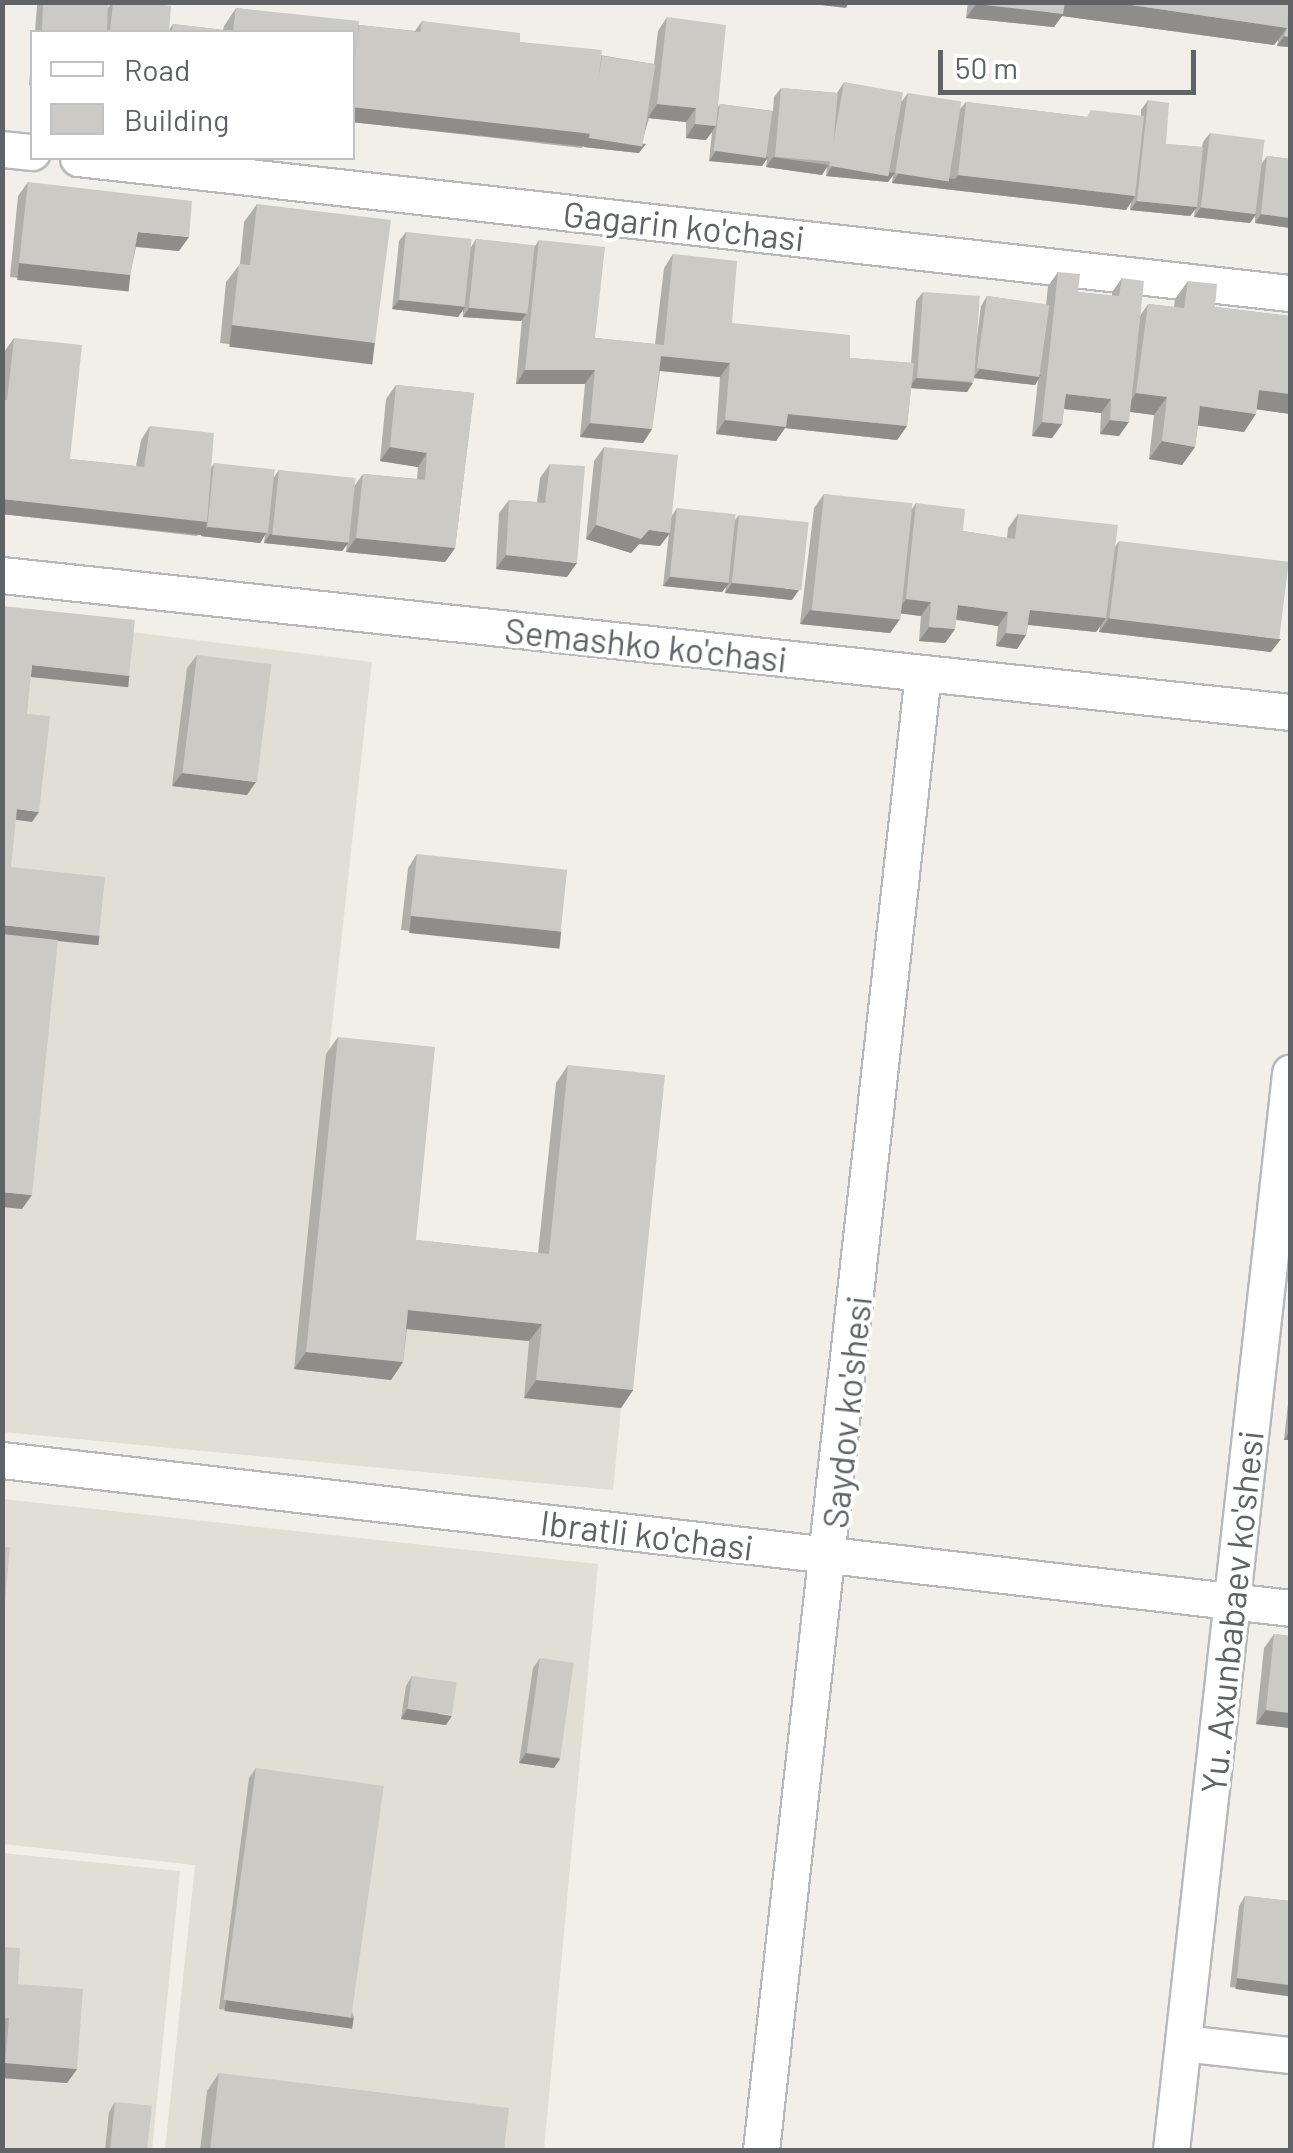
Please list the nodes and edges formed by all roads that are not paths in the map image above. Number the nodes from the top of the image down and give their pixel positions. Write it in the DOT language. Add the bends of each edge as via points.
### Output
graph roads {
  1 [pos="2,149"];
  2 [pos="30,152"];
  3 [pos="96,160"];
  4 [pos="1290,293"];
  5 [pos="2,575"];
  6 [pos="924,673"];
  7 [pos="1290,712"];
  8 [pos="1290,1073"];
  9 [pos="1285,1174"];
  10 [pos="2,1460"];
  11 [pos="831,1555"];
  12 [pos="1232,1602"];
  13 [pos="1290,1608"];
  14 [pos="1183,2043"];
  15 [pos="1290,2055"];
  16 [pos="761,2150"];
  17 [pos="1171,2150"];
  1 -- 2 [label="street"];
  3 -- 4 [label="street, Gagarin ko'chasi"];
  5 -- 6 [label="street, Semashko ko'chasi"];
  6 -- 7 [label="street, Semashko ko'chasi"];
  6 -- 11 [label="street, Saydov ko'shesi"];
  8 -- 9 [label="street, Yu. Axunbabaev ko'shesi"];
  9 -- 12 [label="street, Yu. Axunbabaev ko'shesi"];
  10 -- 11 [label="street, Ibratli ko'chasi"];
  11 -- 12 [label="street, Ibratli ko'chasi"];
  11 -- 16 [label="street, Saydov ko'shesi"];
  12 -- 13 [label="street, Ibratli ko'chasi"];
  12 -- 14 [label="street, Yu. Axunbabaev ko'shesi"];
  14 -- 15 [label="street"];
  14 -- 17 [label="street, Yu. Axunbabaev ko'shesi"];
}
